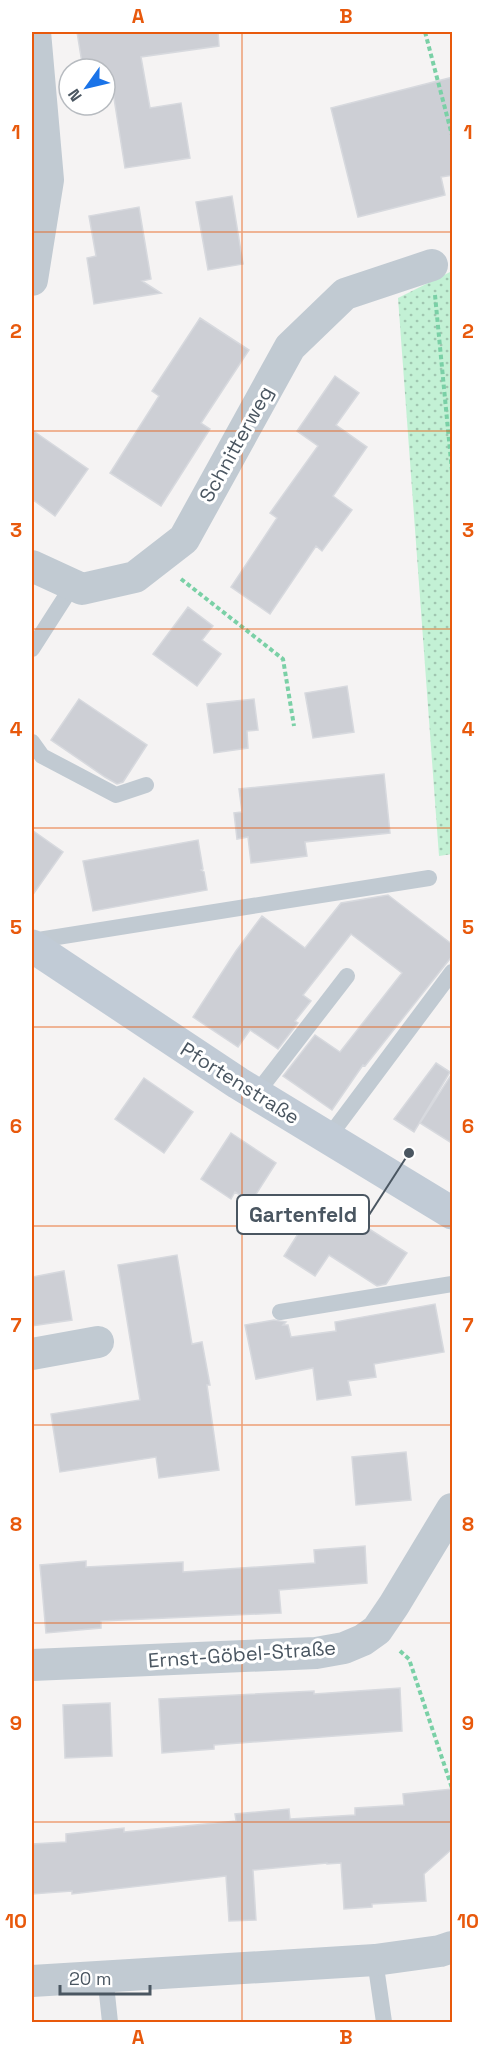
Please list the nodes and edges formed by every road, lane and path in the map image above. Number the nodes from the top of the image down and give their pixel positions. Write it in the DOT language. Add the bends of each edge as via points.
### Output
graph roads {
  1 [pos="35,32"];
  2 [pos="425,32"];
  3 [pos="453,135"];
  4 [pos="33,263"];
  5 [pos="432,265"];
  6 [pos="453,471"];
  7 [pos="156,560"];
  8 [pos="32,566"];
  9 [pos="73,585"];
  10 [pos="32,649"];
  11 [pos="294,726"];
  12 [pos="32,742"];
  13 [pos="146,785"];
  14 [pos="429,878"];
  15 [pos="32,941"];
  16 [pos="32,946"];
  17 [pos="453,972"];
  18 [pos="347,976"];
  19 [pos="256,1094"];
  20 [pos="328,1138"];
  21 [pos="450,1207"];
  22 [pos="453,1284"];
  23 [pos="280,1312"];
  24 [pos="98,1342"];
  25 [pos="32,1354"];
  26 [pos="453,1509"];
  27 [pos="377,1630"];
  28 [pos="32,1665"];
  29 [pos="453,1788"];
  30 [pos="453,1947"];
  31 [pos="375,1960"];
  32 [pos="105,1975"];
  33 [pos="32,1981"];
  34 [pos="110,2022"];
  35 [pos="384,2022"];
  1 -- 4 [label="street" via="48,180"];
  2 -- 3 [label="path"];
  5 -- 6 [label="path"];
  5 -- 7 [label="street, Schnitterweg" via="345,294 290,347 183,539"];
  7 -- 9 [label="street, Schnitterweg" via="135,577 82,589"];
  7 -- 11 [label="path" via="283,659"];
  8 -- 9 [label="street, Schnitterweg"];
  9 -- 10 [label="lane"];
  12 -- 13 [label="lane" via="42,756 116,795"];
  14 -- 15 [label="lane"];
  16 -- 19 [label="street, Pfortenstraße"];
  17 -- 20 [label="lane"];
  18 -- 19 [label="lane"];
  19 -- 20 [label="street, Pfortenstraße"];
  20 -- 21 [label="street, Pfortenstraße"];
  22 -- 23 [label="lane"];
  24 -- 25 [label="street"];
  26 -- 27 [label="street, Ernst-Göbel-Straße"];
  27 -- 28 [label="street, Ernst-Göbel-Straße" via="354,1644 316,1653"];
  27 -- 29 [label="path" via="409,1659"];
  30 -- 31 [label="street"];
  31 -- 32 [label="street"];
  31 -- 35 [label="lane"];
  32 -- 33 [label="street"];
  32 -- 34 [label="lane"];
}
